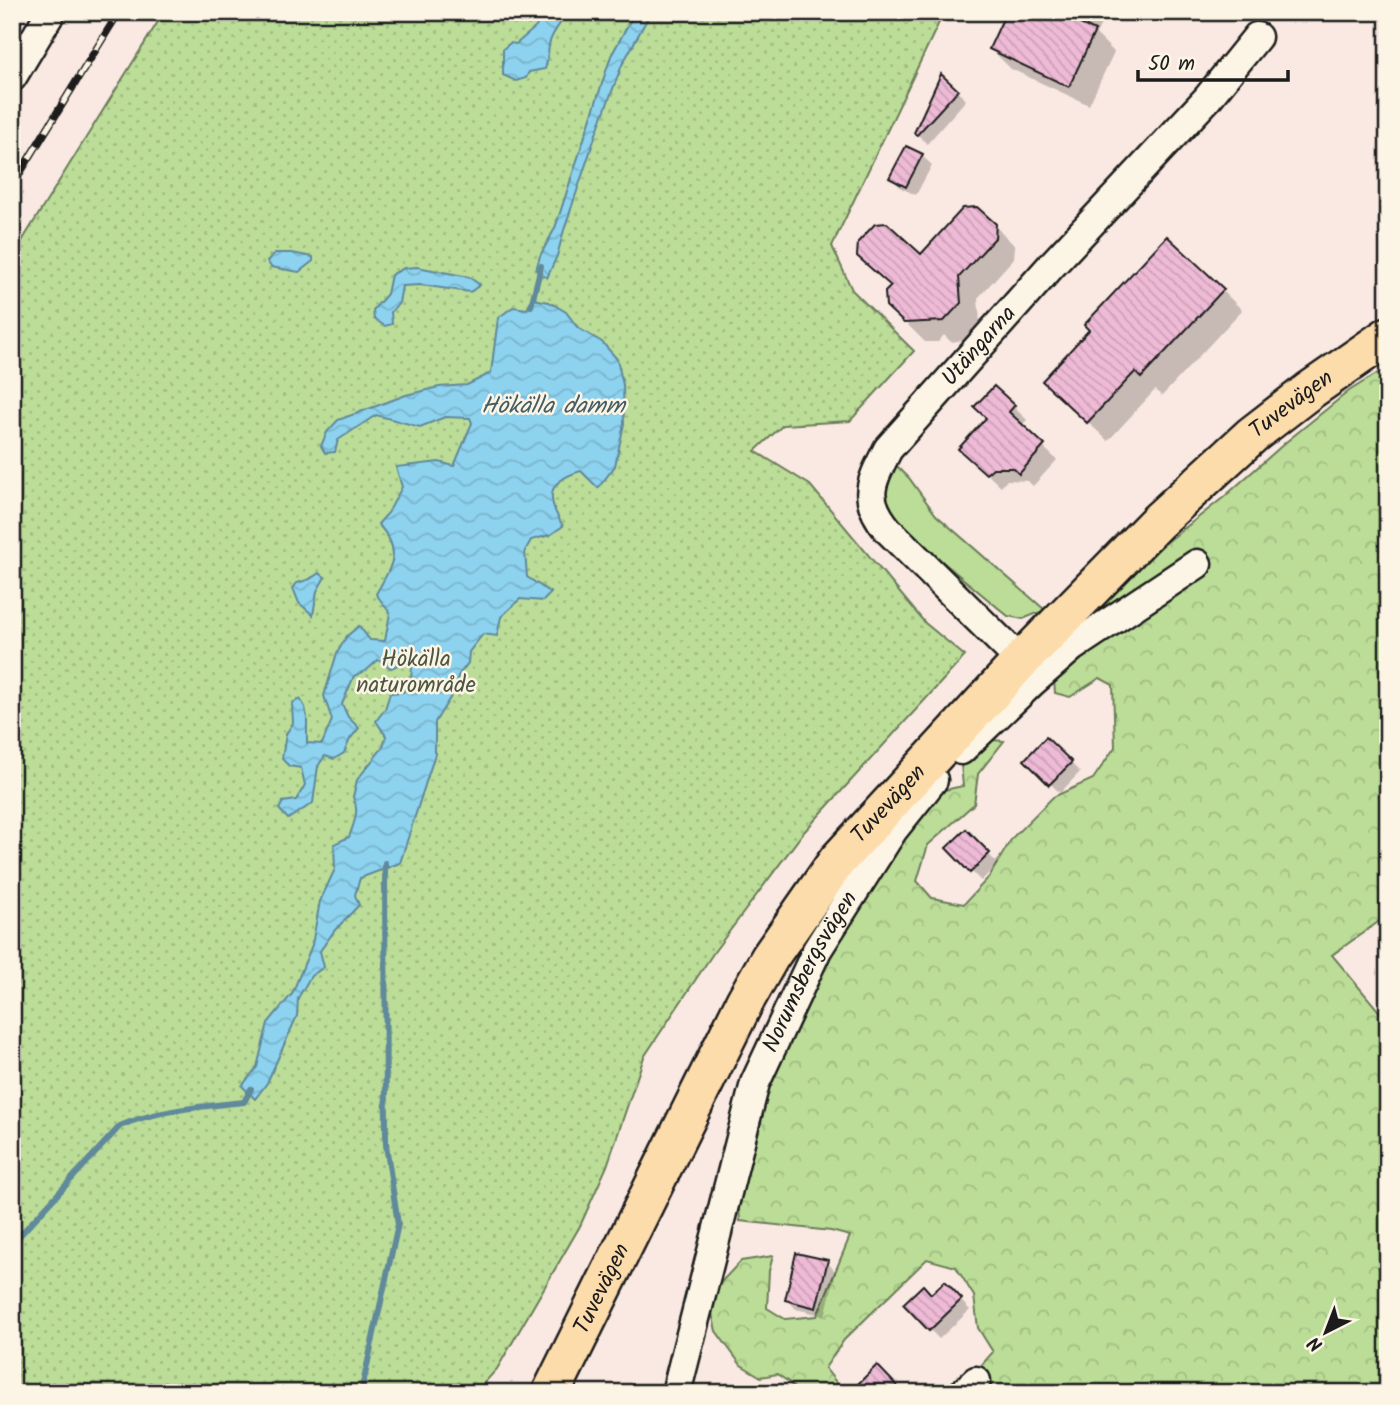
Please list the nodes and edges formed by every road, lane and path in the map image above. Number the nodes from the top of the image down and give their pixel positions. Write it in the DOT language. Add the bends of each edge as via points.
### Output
graph roads {
  1 [pos="51,12"];
  2 [pos="1257,37"];
  3 [pos="12,77"];
  4 [pos="1386,338"];
  5 [pos="1198,564"];
  6 [pos="1021,661"];
  7 [pos="551,1393"];
  8 [pos="676,1393"];
  1 -- 3 [label="street"];
  2 -- 6 [label="street, Utängarna" via="1207,99 888,449 873,479 869,491 878,518"];
  4 -- 6 [label="main road, Tuvevägen" via="1252,435 1157,522"];
  5 -- 8 [label="street, Norumsbergsvägen" via="1072,647 1032,682 928,787 862,876 817,950 755,1083"];
  6 -- 7 [label="main road, Tuvevägen" via="836,861 770,957"];
}
